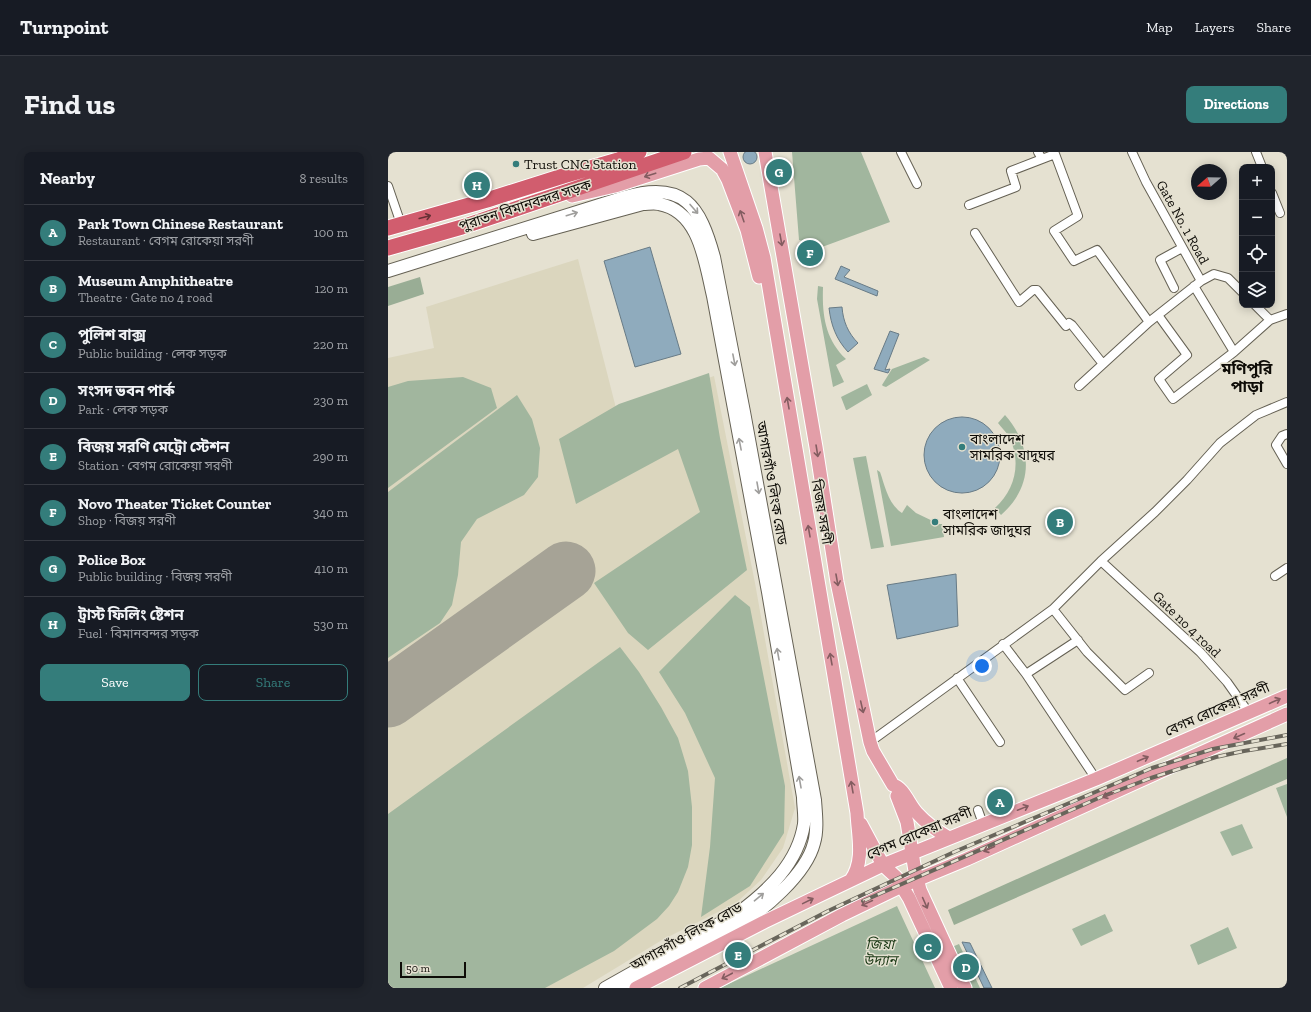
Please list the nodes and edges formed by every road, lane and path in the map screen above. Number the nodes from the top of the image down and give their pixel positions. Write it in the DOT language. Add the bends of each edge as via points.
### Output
graph roads {
  1 [pos="639,152"];
  2 [pos="684,152"];
  3 [pos="730,152"];
  4 [pos="765,152"];
  5 [pos="775,152"];
  6 [pos="901,152"];
  7 [pos="1132,152"];
  8 [pos="1256,152"];
  9 [pos="1040,155"];
  10 [pos="1261,164"];
  11 [pos="917,184"];
  12 [pos="388,186"];
  13 [pos="1275,200"];
  14 [pos="540,201"];
  15 [pos="774,202"];
  16 [pos="969,205"];
  17 [pos="1280,213"];
  18 [pos="394,226"];
  19 [pos="975,233"];
  20 [pos="388,248"];
  21 [pos="1182,248"];
  22 [pos="388,271"];
  23 [pos="388,278"];
  24 [pos="1198,284"];
  25 [pos="1174,288"];
  26 [pos="1239,289"];
  27 [pos="771,306"];
  28 [pos="1257,308"];
  29 [pos="1287,314"];
  30 [pos="1158,315"];
  31 [pos="1270,320"];
  32 [pos="1149,322"];
  33 [pos="1234,352"];
  34 [pos="1103,364"];
  35 [pos="1078,386"];
  36 [pos="1287,402"];
  37 [pos="1287,434"];
  38 [pos="1287,464"];
  39 [pos="1101,560"];
  40 [pos="1287,568"];
  41 [pos="1275,576"];
  42 [pos="1053,609"];
  43 [pos="1078,640"];
  44 [pos="1003,644"];
  45 [pos="1149,673"];
  46 [pos="1026,674"];
  47 [pos="957,678"];
  48 [pos="1287,696"];
  49 [pos="1249,712"];
  50 [pos="1287,714"];
  51 [pos="870,742"];
  52 [pos="1000,742"];
  53 [pos="1096,779"];
  54 [pos="893,785"];
  55 [pos="978,810"];
  56 [pos="857,813"];
  57 [pos="983,824"];
  58 [pos="949,838"];
  59 [pos="796,850"];
  60 [pos="912,853"];
  61 [pos="807,859"];
  62 [pos="883,865"];
  63 [pos="851,880"];
  64 [pos="917,880"];
  65 [pos="902,886"];
  66 [pos="604,988"];
  67 [pos="623,988"];
  68 [pos="636,988"];
  69 [pos="705,988"];
  70 [pos="951,988"];
  71 [pos="964,988"];
  18 -- 1 [label="highway, one-way" via="487,200"];
  2 -- 14 [label="highway, পুরাতন বিমানবন্দর সড়ক"];
  3 -- 27 [label="main road, বিজয় সরণী" via="764,258"];
  4 -- 15 [label="main road, বিজয় সরণী"];
  5 -- 15 [label="main road"];
  6 -- 11 [label="street"];
  7 -- 21 [label="street, Gate No. 1 Road"];
  8 -- 10 [label="street"];
  9 -- 16 [label="street" via="1011,171 1016,187"];
  9 -- 32 [label="street" via="1055,154 1078,216 1054,231 1074,260 1097,250"];
  12 -- 18 [label="street"];
  13 -- 17 [label="street"];
  14 -- 20 [label="highway, পুরাতন বিমানবন্দর সড়ক"];
  27 -- 14 [label="main road, one-way" via="762,291 747,230 728,180 722,169 709,158 615,186"];
  15 -- 51 [label="main road, বিজয় সরণী, one-way" via="837,582"];
  19 -- 34 [label="street" via="1019,302 1033,290 1037,290 1066,326 1069,323 1072,325"];
  21 -- 24 [label="street, Gate No. 1 Road"];
  21 -- 25 [label="street" via="1160,260"];
  22 -- 61 [label="main road, আগারগাঁও লিংক রোড, one-way" via="649,191 677,196 688,202 697,212 714,257 815,800 815,838"];
  59 -- 23 [label="main road, আগারগাঁও লিংক রোড, one-way" via="804,823 803,797 713,296 703,252 689,223 671,208 658,204 643,204"];
  24 -- 26 [label="street, Gate No. 1 Road" via="1214,274 1228,278"];
  24 -- 30 [label="street"];
  24 -- 33 [label="street"];
  56 -- 27 [label="main road, বিজয় সরণী, one-way"];
  28 -- 31 [label="street"];
  29 -- 31 [label="street"];
  30 -- 32 [label="street"];
  30 -- 33 [label="street" via="1188,355 1158,379 1173,399"];
  31 -- 33 [label="street"];
  32 -- 34 [label="street"];
  34 -- 35 [label="street"];
  36 -- 39 [label="street" via="1256,415 1220,443 1155,512"];
  37 -- 38 [label="street" via="1282,436 1276,445"];
  39 -- 42 [label="street"];
  39 -- 49 [label="street, Gate no 4 road" via="1200,652"];
  40 -- 41 [label="street"];
  42 -- 43 [label="street"];
  42 -- 44 [label="street"];
  43 -- 45 [label="street" via="1125,690"];
  43 -- 46 [label="street"];
  44 -- 46 [label="street"];
  44 -- 47 [label="street"];
  46 -- 53 [label="street"];
  47 -- 51 [label="street"];
  47 -- 52 [label="street"];
  49 -- 48 [label="main road, বেগম রোকেয়া সরণী, one-way"];
  53 -- 49 [label="main road, বেগম রোকেয়া সরণী, one-way"];
  50 -- 64 [label="main road, one-way"];
  51 -- 54 [label="main road, বিজয় সরণী"];
  57 -- 53 [label="main road, বেগম রোকেয়া সরণী, one-way"];
  54 -- 58 [label="main road, বিজয় সরণী" via="898,787 915,812 927,824"];
  54 -- 60 [label="main road" via="907,822"];
  55 -- 57 [label="street"];
  56 -- 62 [label="main road"];
  56 -- 63 [label="main road, বিজয় সরণী" via="859,863"];
  57 -- 58 [label="main road, বেগম রোকেয়া সরণী"];
  58 -- 60 [label="main road, বেগম রোকেয়া সরণী"];
  59 -- 61 [label="main road"];
  66 -- 59 [label="main road, আগারগাঁও লিংক রোড, one-way" via="738,913 758,899 779,877"];
  60 -- 62 [label="main road, বেগম রোকেয়া সরণী"];
  60 -- 64 [label="main road"];
  61 -- 67 [label="main road, আগারগাঁও লিংক রোড" via="785,888 754,916"];
  62 -- 63 [label="main road, বেগম রোকেয়া সরণী"];
  62 -- 65 [label="main road"];
  68 -- 63 [label="main road, বেগম রোকেয়া সরণী, one-way"];
  64 -- 65 [label="main road"];
  64 -- 71 [label="main road, one-way"];
  65 -- 69 [label="main road, one-way"];
  65 -- 70 [label="main road"];
}
